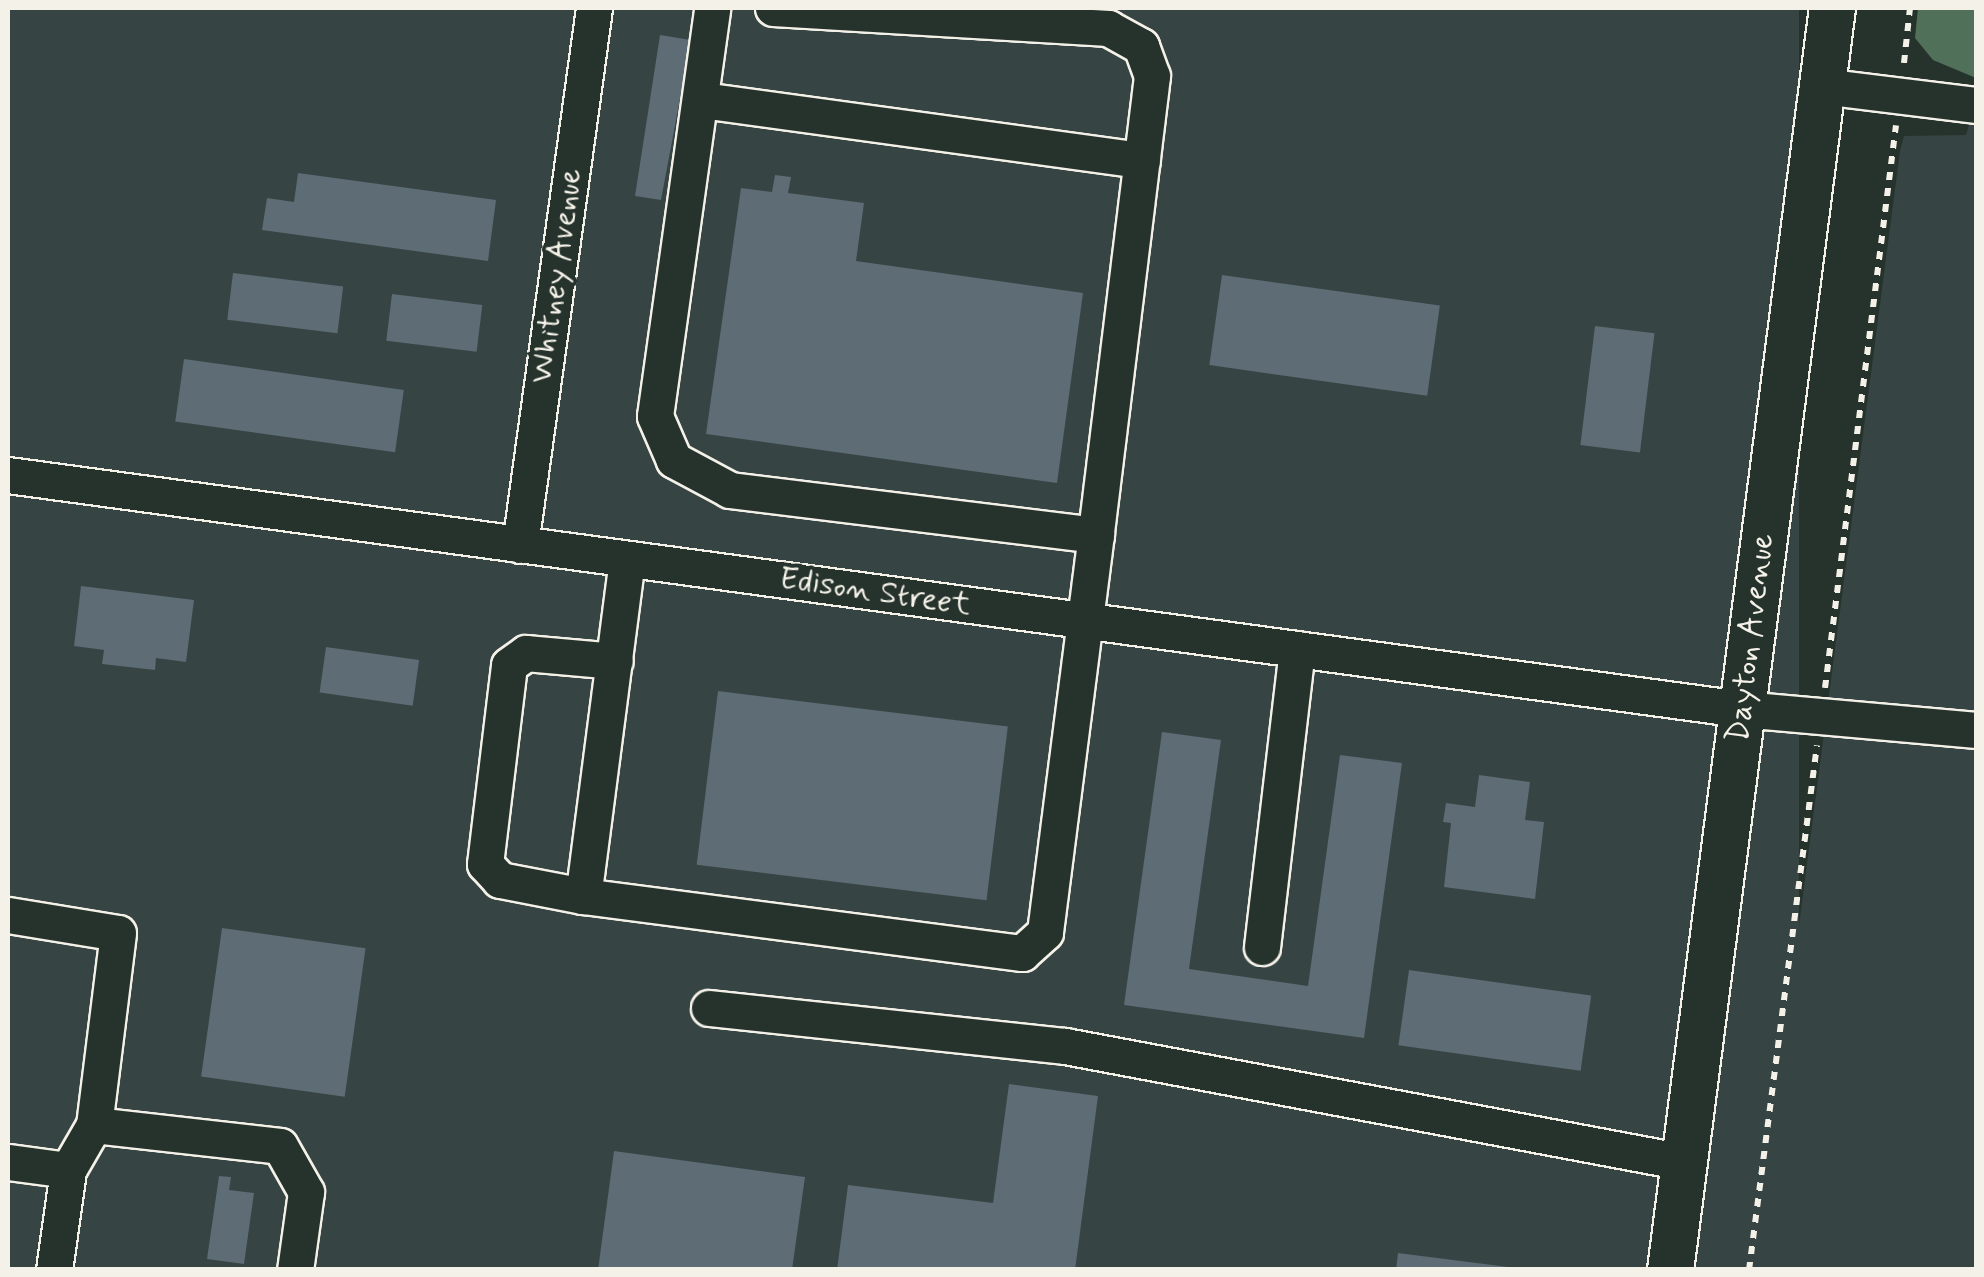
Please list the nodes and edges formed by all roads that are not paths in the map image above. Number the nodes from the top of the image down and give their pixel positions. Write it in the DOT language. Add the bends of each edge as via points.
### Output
graph roads {
  1 [pos="594,8"];
  2 [pos="712,8"];
  3 [pos="773,8"];
  4 [pos="1832,8"];
  5 [pos="1822,86"];
  6 [pos="702,100"];
  7 [pos="1976,106"];
  8 [pos="1142,160"];
  9 [pos="8,475"];
  10 [pos="1096,535"];
  11 [pos="520,546"];
  12 [pos="627,560"];
  13 [pos="1083,620"];
  14 [pos="1297,649"];
  15 [pos="615,662"];
  16 [pos="1742,709"];
  17 [pos="1976,730"];
  18 [pos="583,896"];
  19 [pos="8,915"];
  20 [pos="1262,947"];
  21 [pos="709,1008"];
  22 [pos="94,1125"];
  23 [pos="8,1162"];
  24 [pos="1684,1162"];
  25 [pos="68,1170"];
  26 [pos="54,1270"];
  27 [pos="294,1270"];
  28 [pos="1670,1270"];
  1 -- 11 [label="street, Whitney Avenue"];
  2 -- 6 [label="street"];
  3 -- 8 [label="street" via="1108,28 1141,46 1152,76"];
  4 -- 5 [label="main road, Dayton Avenue"];
  5 -- 7 [label="street"];
  5 -- 16 [label="main road, Dayton Avenue"];
  6 -- 8 [label="street"];
  6 -- 10 [label="street" via="655,416 674,460 730,490"];
  8 -- 10 [label="street"];
  9 -- 11 [label="street, Edison Street"];
  10 -- 13 [label="street"];
  11 -- 12 [label="street, Edison Street"];
  12 -- 13 [label="street, Edison Street"];
  12 -- 15 [label="street"];
  13 -- 14 [label="street, Edison Street"];
  13 -- 18 [label="street" via="1044,932 1022,952"];
  14 -- 16 [label="street, Edison Street"];
  14 -- 20 [label="street"];
  15 -- 18 [label="street"];
  15 -- 18 [label="street" via="526,653 509,665 485,864 500,880"];
  16 -- 17 [label="street, Edison Street"];
  16 -- 24 [label="main road, Dayton Avenue"];
  19 -- 22 [label="street" via="118,933"];
  21 -- 24 [label="street" via="1065,1046"];
  22 -- 25 [label="street"];
  22 -- 27 [label="street" via="280,1146 306,1192"];
  23 -- 25 [label="street"];
  24 -- 28 [label="main road, Dayton Avenue"];
  25 -- 26 [label="street"];
}
